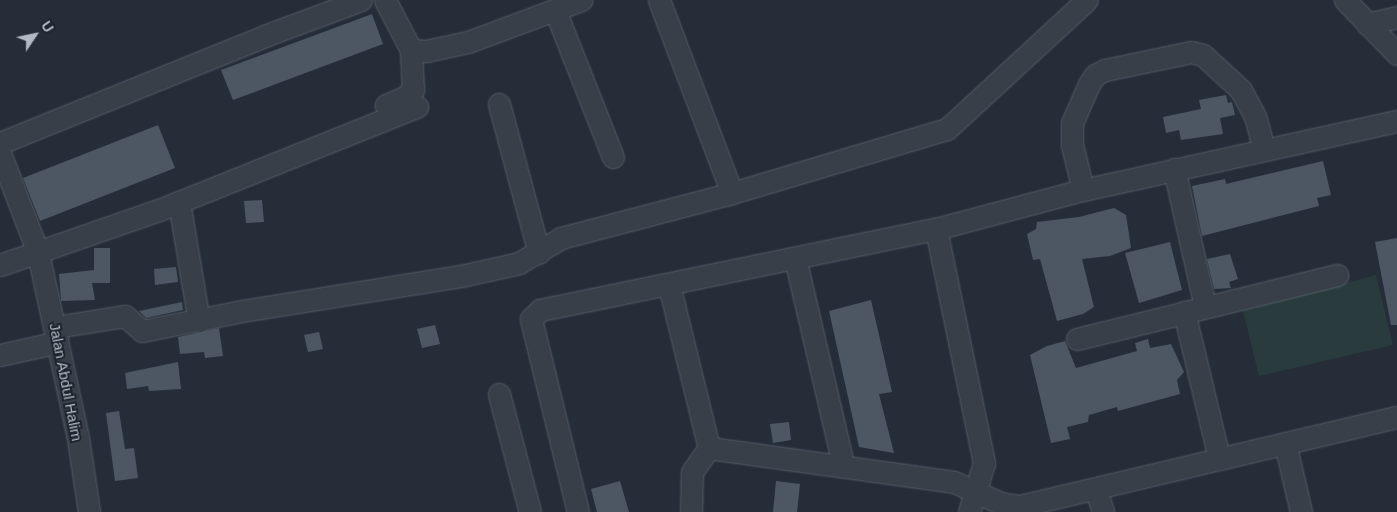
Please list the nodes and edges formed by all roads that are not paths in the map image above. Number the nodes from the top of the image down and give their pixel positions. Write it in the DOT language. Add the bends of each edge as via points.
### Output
graph roads {
  1 [pos="361,0"];
  2 [pos="385,0"];
  3 [pos="581,0"];
  4 [pos="659,0"];
  5 [pos="1087,0"];
  6 [pos="1345,0"];
  7 [pos="321,7"];
  8 [pos="555,10"];
  9 [pos="1397,17"];
  10 [pos="1367,24"];
  11 [pos="411,50"];
  12 [pos="1397,54"];
  13 [pos="498,104"];
  14 [pos="386,105"];
  15 [pos="417,107"];
  16 [pos="1397,121"];
  17 [pos="0,143"];
  18 [pos="1264,149"];
  19 [pos="0,153"];
  20 [pos="612,156"];
  21 [pos="1174,169"];
  22 [pos="1083,190"];
  23 [pos="732,193"];
  24 [pos="179,202"];
  25 [pos="936,229"];
  26 [pos="36,248"];
  27 [pos="539,253"];
  28 [pos="795,258"];
  29 [pos="0,265"];
  30 [pos="1337,275"];
  31 [pos="669,286"];
  32 [pos="1205,307"];
  33 [pos="1184,312"];
  34 [pos="199,321"];
  35 [pos="57,334"];
  36 [pos="1077,339"];
  37 [pos="0,355"];
  38 [pos="499,394"];
  39 [pos="1397,417"];
  40 [pos="1285,443"];
  41 [pos="709,448"];
  42 [pos="1219,458"];
  43 [pos="843,465"];
  44 [pos="1096,490"];
  45 [pos="978,492"];
  46 [pos="89,512"];
  47 [pos="530,512"];
  48 [pos="578,512"];
  49 [pos="691,512"];
  50 [pos="969,512"];
  51 [pos="1103,512"];
  52 [pos="1301,512"];
  1 -- 7 [label="street"];
  2 -- 11 [label="street"];
  3 -- 8 [label="street"];
  4 -- 23 [label="street"];
  5 -- 23 [label="street" via="947,129"];
  6 -- 10 [label="street"];
  7 -- 17 [label="street"];
  8 -- 11 [label="street" via="468,42 426,51"];
  8 -- 20 [label="street"];
  9 -- 10 [label="street"];
  10 -- 12 [label="street"];
  11 -- 14 [label="street" via="413,90 405,98"];
  13 -- 27 [label="street"];
  15 -- 24 [label="street"];
  16 -- 18 [label="street"];
  18 -- 21 [label="street"];
  18 -- 22 [label="street" via="1256,116 1241,90 1202,55 1192,52 1105,70 1095,75 1089,84 1072,123 1072,144"];
  19 -- 26 [label="street, Jalan Abdul Halim"];
  21 -- 22 [label="street"];
  21 -- 32 [label="street"];
  22 -- 25 [label="street"];
  23 -- 27 [label="street" via="561,238 546,245"];
  24 -- 26 [label="street"];
  24 -- 34 [label="street"];
  25 -- 28 [label="street"];
  25 -- 45 [label="street" via="984,463"];
  26 -- 29 [label="street"];
  26 -- 35 [label="street, Jalan Abdul Halim"];
  27 -- 34 [label="street" via="519,263 461,276 242,311"];
  28 -- 31 [label="street"];
  28 -- 43 [label="street"];
  30 -- 32 [label="street"];
  31 -- 41 [label="street"];
  31 -- 48 [label="street" via="540,310 531,319"];
  32 -- 33 [label="street"];
  33 -- 36 [label="street"];
  33 -- 42 [label="street"];
  34 -- 35 [label="street" via="142,331 126,316"];
  35 -- 37 [label="street"];
  35 -- 46 [label="street, Jalan Abdul Halim"];
  38 -- 47 [label="street"];
  39 -- 40 [label="street"];
  40 -- 42 [label="street"];
  40 -- 52 [label="street"];
  41 -- 43 [label="street"];
  41 -- 49 [label="street" via="692,472"];
  42 -- 44 [label="street"];
  43 -- 45 [label="street" via="954,482"];
  44 -- 45 [label="street" via="1020,506 1000,503"];
  44 -- 51 [label="street"];
  45 -- 50 [label="street"];
}
